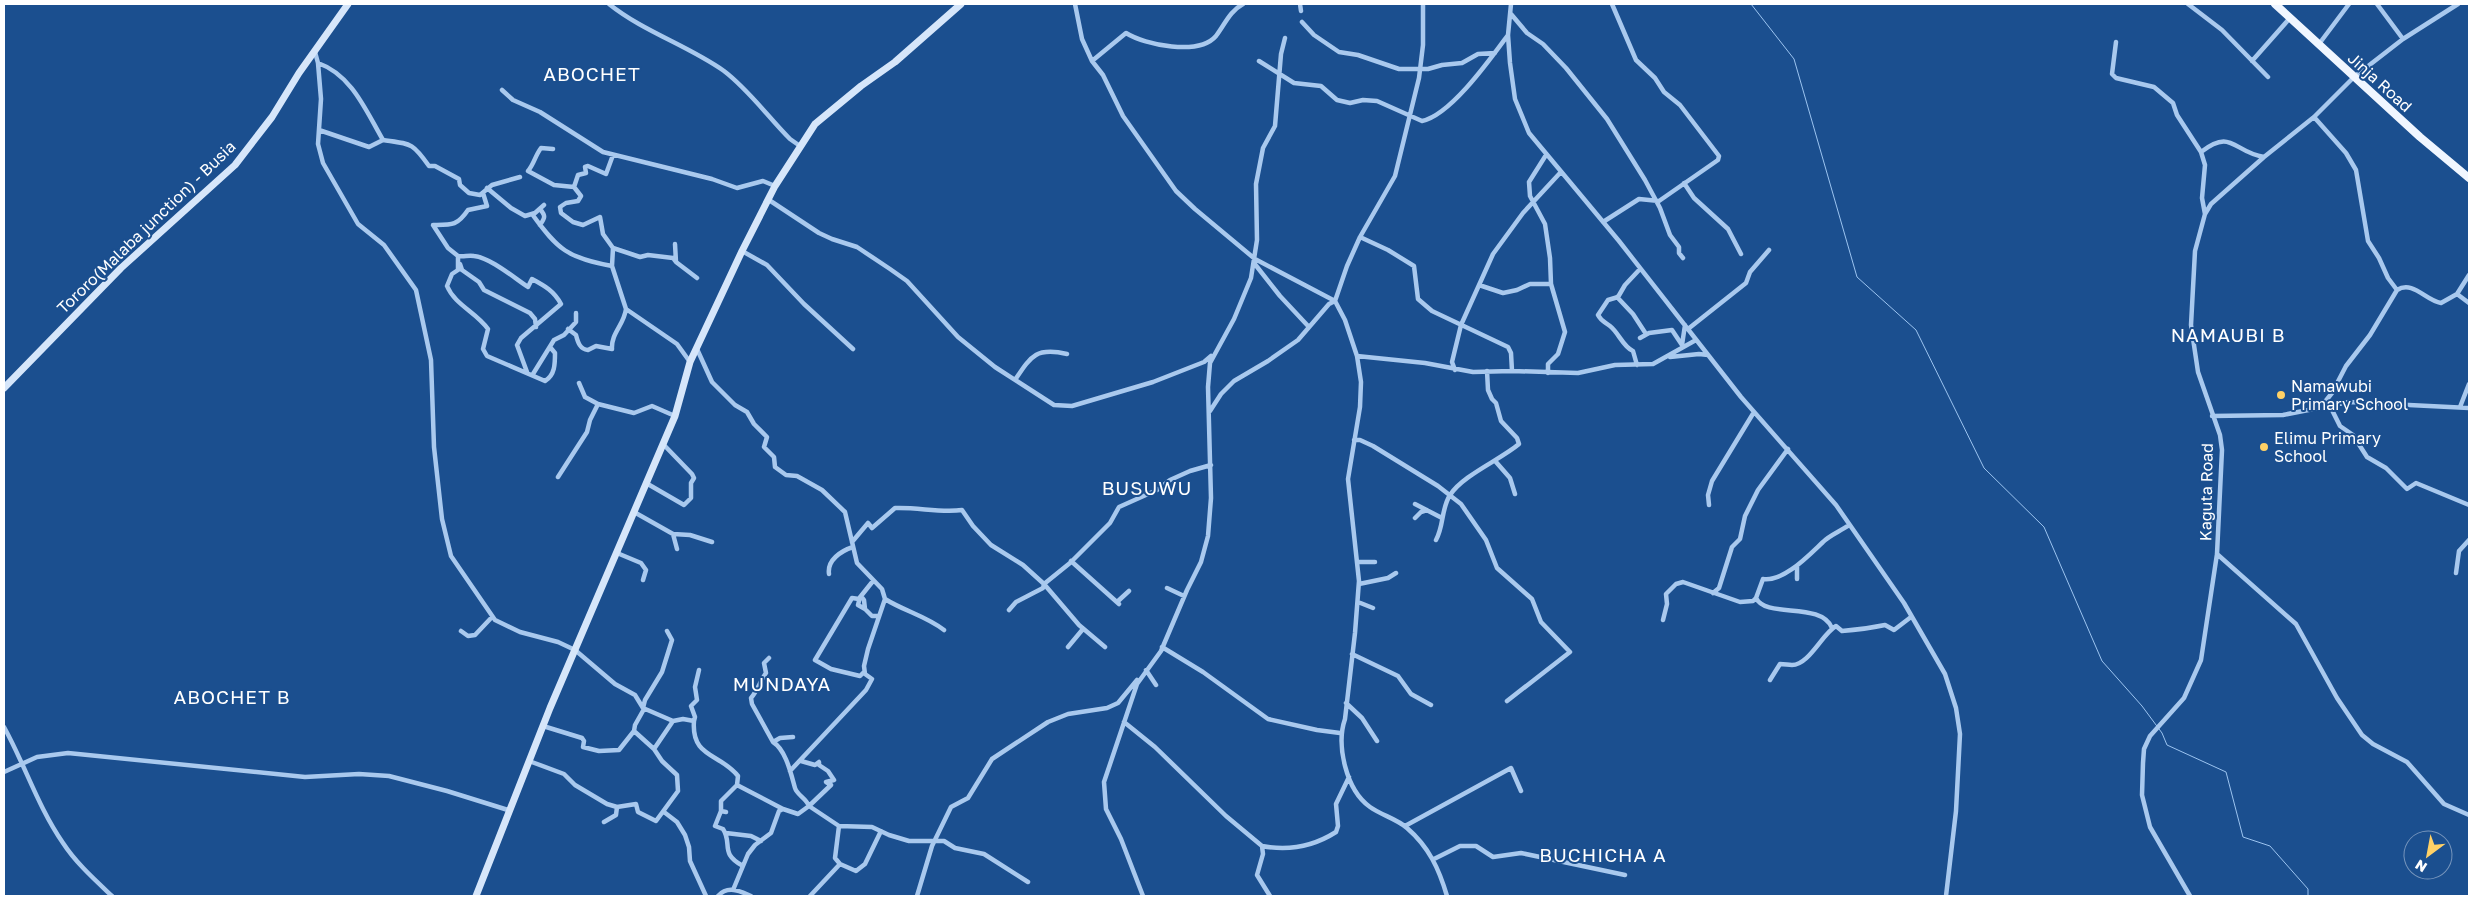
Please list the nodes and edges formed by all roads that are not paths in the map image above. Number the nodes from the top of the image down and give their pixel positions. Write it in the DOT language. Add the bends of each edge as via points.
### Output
graph roads {
  1 [pos="348,4"];
  2 [pos="609,4"];
  3 [pos="961,4"];
  4 [pos="1075,4"];
  5 [pos="1243,4"];
  6 [pos="1300,4"];
  7 [pos="1423,4"];
  8 [pos="1511,4"];
  9 [pos="1612,4"];
  10 [pos="2188,4"];
  11 [pos="2275,4"];
  12 [pos="2349,4"];
  13 [pos="2377,4"];
  14 [pos="2458,4"];
  15 [pos="1301,11"];
  16 [pos="1511,14"];
  17 [pos="2290,18"];
  18 [pos="1302,22"];
  19 [pos="1508,35"];
  20 [pos="1285,38"];
  21 [pos="2403,40"];
  22 [pos="2116,42"];
  23 [pos="2319,44"];
  24 [pos="315,52"];
  25 [pos="1494,53"];
  26 [pos="1092,61"];
  27 [pos="1259,61"];
  28 [pos="2252,61"];
  29 [pos="318,63"];
  30 [pos="1419,68"];
  31 [pos="1280,75"];
  32 [pos="2268,77"];
  33 [pos="2354,77"];
  34 [pos="502,90"];
  35 [pos="1409,117"];
  36 [pos="2314,117"];
  37 [pos="319,130"];
  38 [pos="383,140"];
  39 [pos="800,146"];
  40 [pos="553,149"];
  41 [pos="2200,152"];
  42 [pos="613,154"];
  43 [pos="1546,155"];
  44 [pos="2264,157"];
  45 [pos="1560,173"];
  46 [pos="520,177"];
  47 [pos="2469,178"];
  48 [pos="1684,183"];
  49 [pos="775,186"];
  50 [pos="574,187"];
  51 [pos="487,188"];
  52 [pos="483,194"];
  53 [pos="768,200"];
  54 [pos="1534,202"];
  55 [pos="1656,202"];
  56 [pos="532,214"];
  57 [pos="2205,214"];
  58 [pos="1603,222"];
  59 [pos="540,225"];
  60 [pos="1360,238"];
  61 [pos="675,244"];
  62 [pos="613,248"];
  63 [pos="742,250"];
  64 [pos="1769,250"];
  65 [pos="1741,254"];
  66 [pos="458,256"];
  67 [pos="1683,258"];
  68 [pos="1254,261"];
  69 [pos="676,262"];
  70 [pos="459,263"];
  71 [pos="612,266"];
  72 [pos="1640,269"];
  73 [pos="2469,275"];
  74 [pos="697,278"];
  75 [pos="1551,284"];
  76 [pos="1479,285"];
  77 [pos="2398,290"];
  78 [pos="2457,294"];
  79 [pos="1617,297"];
  80 [pos="1335,301"];
  81 [pos="2469,303"];
  82 [pos="626,309"];
  83 [pos="576,313"];
  84 [pos="1461,325"];
  85 [pos="536,327"];
  86 [pos="1309,327"];
  87 [pos="1686,327"];
  88 [pos="568,329"];
  89 [pos="1646,334"];
  90 [pos="1640,338"];
  91 [pos="1696,340"];
  92 [pos="1682,345"];
  93 [pos="550,347"];
  94 [pos="697,349"];
  95 [pos="853,349"];
  96 [pos="1679,351"];
  97 [pos="1067,354"];
  98 [pos="1213,355"];
  99 [pos="1708,355"];
  100 [pos="1356,356"];
  101 [pos="1668,357"];
  102 [pos="690,362"];
  103 [pos="1637,365"];
  104 [pos="1455,370"];
  105 [pos="1487,371"];
  106 [pos="1512,371"];
  107 [pos="527,372"];
  108 [pos="1548,373"];
  109 [pos="533,374"];
  110 [pos="1015,380"];
  111 [pos="579,382"];
  112 [pos="2469,384"];
  113 [pos="4,388"];
  114 [pos="598,404"];
  115 [pos="2330,406"];
  116 [pos="2460,407"];
  117 [pos="2469,408"];
  118 [pos="2318,409"];
  119 [pos="1209,412"];
  120 [pos="1754,412"];
  121 [pos="675,416"];
  122 [pos="2212,416"];
  123 [pos="1354,440"];
  124 [pos="663,444"];
  125 [pos="1788,449"];
  126 [pos="1496,462"];
  127 [pos="1211,465"];
  128 [pos="558,477"];
  129 [pos="646,483"];
  130 [pos="1515,494"];
  131 [pos="1450,495"];
  132 [pos="1415,504"];
  133 [pos="1709,505"];
  134 [pos="2469,505"];
  135 [pos="1427,510"];
  136 [pos="634,512"];
  137 [pos="1415,518"];
  138 [pos="1442,518"];
  139 [pos="1849,525"];
  140 [pos="674,534"];
  141 [pos="1436,540"];
  142 [pos="2469,540"];
  143 [pos="712,542"];
  144 [pos="852,545"];
  145 [pos="677,549"];
  146 [pos="617,553"];
  147 [pos="2217,554"];
  148 [pos="1071,561"];
  149 [pos="1357,562"];
  150 [pos="1375,562"];
  151 [pos="1797,566"];
  152 [pos="1396,573"];
  153 [pos="2456,573"];
  154 [pos="829,574"];
  155 [pos="1797,579"];
  156 [pos="643,580"];
  157 [pos="873,581"];
  158 [pos="1044,584"];
  159 [pos="1359,584"];
  160 [pos="1167,588"];
  161 [pos="1129,590"];
  162 [pos="1713,593"];
  163 [pos="1184,596"];
  164 [pos="860,598"];
  165 [pos="1756,598"];
  166 [pos="885,599"];
  167 [pos="1358,602"];
  168 [pos="1373,608"];
  169 [pos="1009,610"];
  170 [pos="492,616"];
  171 [pos="879,616"];
  172 [pos="1912,617"];
  173 [pos="1663,620"];
  174 [pos="1832,628"];
  175 [pos="1084,629"];
  176 [pos="944,630"];
  177 [pos="667,631"];
  178 [pos="461,632"];
  179 [pos="1162,646"];
  180 [pos="1068,647"];
  181 [pos="1105,647"];
  182 [pos="575,650"];
  183 [pos="1352,654"];
  184 [pos="769,658"];
  185 [pos="699,670"];
  186 [pos="1146,670"];
  187 [pos="864,672"];
  188 [pos="1141,675"];
  189 [pos="1770,680"];
  190 [pos="1156,685"];
  191 [pos="1507,701"];
  192 [pos="1346,703"];
  193 [pos="1431,705"];
  194 [pos="644,708"];
  195 [pos="673,720"];
  196 [pos="694,722"];
  197 [pos="1124,722"];
  198 [pos="543,726"];
  199 [pos="4,727"];
  200 [pos="634,732"];
  201 [pos="1340,733"];
  202 [pos="793,736"];
  203 [pos="1377,741"];
  204 [pos="773,742"];
  205 [pos="654,749"];
  206 [pos="528,761"];
  207 [pos="800,761"];
  208 [pos="21,766"];
  209 [pos="790,771"];
  210 [pos="4,772"];
  211 [pos="1349,777"];
  212 [pos="737,785"];
  213 [pos="1521,791"];
  214 [pos="809,806"];
  215 [pos="617,807"];
  216 [pos="508,810"];
  217 [pos="783,810"];
  218 [pos="664,812"];
  219 [pos="2469,815"];
  220 [pos="604,822"];
  221 [pos="839,826"];
  222 [pos="1405,826"];
  223 [pos="880,831"];
  224 [pos="726,833"];
  225 [pos="761,841"];
  226 [pos="934,842"];
  227 [pos="1262,846"];
  228 [pos="1434,859"];
  229 [pos="840,864"];
  230 [pos="743,866"];
  231 [pos="1626,875"];
  232 [pos="1028,882"];
  233 [pos="733,890"];
  234 [pos="112,896"];
  235 [pos="476,896"];
  236 [pos="706,896"];
  237 [pos="718,896"];
  238 [pos="751,896"];
  239 [pos="810,896"];
  240 [pos="917,896"];
  241 [pos="1143,896"];
  242 [pos="1270,896"];
  243 [pos="1447,896"];
  244 [pos="1946,896"];
  245 [pos="2190,896"];
  1 -- 24 [label="main road, Tororo(Malaba junction) - Busia"];
  2 -- 39 [label="street" via="637,24 726,73 790,140"];
  3 -- 39 [label="main road" via="895,62 815,124"];
  4 -- 26 [label="street" via="1082,39"];
  5 -- 26 [label="street" via="1235,8 1210,40 1184,48 1126,33"];
  6 -- 15 [label="street"];
  7 -- 30 [label="street" via="1423,45"];
  8 -- 16 [label="street"];
  9 -- 48 [label="street" via="1636,60 1680,105 1720,156"];
  10 -- 28 [label="street" via="2222,30"];
  11 -- 17 [label="main road, Jinja Road"];
  12 -- 23 [label="street"];
  13 -- 21 [label="street"];
  14 -- 21 [label="street, Kaguta Road"];
  16 -- 19 [label="street"];
  16 -- 55 [label="street" via="1586,92 1631,156"];
  17 -- 23 [label="main road, Jinja Road"];
  17 -- 28 [label="street"];
  18 -- 30 [label="street" via="1314,36 1339,52 1400,69"];
  19 -- 25 [label="street"];
  19 -- 43 [label="street" via="1520,114 1529,133"];
  20 -- 31 [label="street"];
  21 -- 33 [label="street, Kaguta Road"];
  22 -- 41 [label="street" via="2112,74 2116,78 2154,88 2168,98"];
  23 -- 33 [label="main road, Jinja Road"];
  24 -- 29 [label="street"];
  24 -- 113 [label="main road, Tororo(Malaba junction) - Busia" via="235,165 120,268"];
  25 -- 30 [label="street" via="1478,54 1462,63 1428,70"];
  25 -- 35 [label="street" via="1466,88 1431,118 1422,121"];
  26 -- 68 [label="street" via="1103,75 1123,116 1176,191"];
  27 -- 31 [label="street"];
  28 -- 32 [label="street"];
  29 -- 37 [label="street"];
  29 -- 38 [label="street" via="332,68 343,78"];
  30 -- 35 [label="street"];
  31 -- 35 [label="street" via="1294,83 1322,86 1337,100 1350,103 1377,101"];
  31 -- 68 [label="street" via="1275,126 1263,148 1256,184"];
  33 -- 36 [label="street, Kaguta Road"];
  33 -- 47 [label="main road, Jinja Road"];
  34 -- 42 [label="street" via="513,100 582,137 597,149"];
  35 -- 60 [label="street" via="1395,176"];
  36 -- 44 [label="street, Kaguta Road"];
  36 -- 77 [label="street" via="2346,153 2356,170 2368,241"];
  37 -- 38 [label="street" via="369,147"];
  37 -- 170 [label="street" via="319,152 323,163 354,218 362,230 384,245 416,290 431,360 431,425 446,537 451,556"];
  38 -- 52 [label="street" via="414,146 429,166 460,179 460,185 469,193 475,196"];
  39 -- 49 [label="main road"];
  40 -- 50 [label="street" via="541,148 528,171 554,185"];
  41 -- 44 [label="street" via="2226,140 2252,155"];
  41 -- 57 [label="street" via="2205,165 2202,198"];
  42 -- 49 [label="street" via="737,188 763,181"];
  42 -- 50 [label="street" via="606,174 585,167 586,173 578,175"];
  43 -- 45 [label="street"];
  43 -- 54 [label="street" via="1529,182"];
  44 -- 57 [label="street, Kaguta Road" via="2211,204"];
  45 -- 54 [label="street"];
  45 -- 58 [label="street"];
  46 -- 51 [label="street"];
  48 -- 55 [label="street"];
  48 -- 65 [label="street" via="1694,198 1728,230"];
  49 -- 53 [label="main road"];
  50 -- 62 [label="street" via="581,196 578,201 560,207 561,213 583,225 600,217 603,234"];
  51 -- 52 [label="street"];
  51 -- 56 [label="street" via="520,214"];
  52 -- 66 [label="street" via="487,206 468,210 456,223 433,224 448,248"];
  53 -- 63 [label="main road"];
  53 -- 110 [label="street" via="819,233 857,247 890,269 906,281 958,337"];
  54 -- 75 [label="street" via="1545,224"];
  54 -- 76 [label="street" via="1493,254"];
  55 -- 58 [label="street" via="1639,199"];
  55 -- 67 [label="street"];
  56 -- 59 [label="street"];
  56 -- 59 [label="street" via="542,207 544,219"];
  57 -- 122 [label="street, Kaguta Road" via="2195,251 2191,325 2198,372"];
  58 -- 72 [label="street"];
  59 -- 71 [label="street" via="569,254 581,260"];
  60 -- 80 [label="street"];
  60 -- 84 [label="street" via="1414,266 1418,299 1432,311"];
  61 -- 69 [label="street"];
  62 -- 69 [label="street" via="640,257 672,258"];
  62 -- 71 [label="street"];
  63 -- 94 [label="main road"];
  63 -- 95 [label="street" via="767,265"];
  64 -- 87 [label="street" via="1750,272 1746,283"];
  66 -- 70 [label="street"];
  66 -- 85 [label="street" via="484,258 528,287 532,279 552,290 562,304"];
  68 -- 80 [label="street"];
  68 -- 86 [label="street"];
  68 -- 98 [label="street" via="1241,303"];
  69 -- 74 [label="street"];
  70 -- 85 [label="street" via="462,270 479,282 484,290 530,314"];
  70 -- 107 [label="street" via="447,286 452,297 475,313 488,329 483,349 487,356"];
  71 -- 82 [label="street"];
  72 -- 79 [label="street"];
  72 -- 87 [label="street"];
  73 -- 78 [label="street"];
  75 -- 76 [label="street" via="1530,284 1503,293"];
  75 -- 108 [label="street" via="1566,332 1558,354 1548,364"];
  76 -- 84 [label="street"];
  77 -- 78 [label="street" via="2414,288 2437,303"];
  77 -- 118 [label="street" via="2346,366 2332,393"];
  78 -- 81 [label="street"];
  79 -- 89 [label="street"];
  79 -- 103 [label="street" via="1608,300 1598,314 1633,351"];
  80 -- 86 [label="street"];
  80 -- 100 [label="street" via="1345,320"];
  82 -- 88 [label="street" via="625,318 612,336 612,349 596,346 585,350"];
  82 -- 102 [label="street" via="677,344"];
  83 -- 88 [label="street" via="576,322"];
  84 -- 104 [label="street" via="1452,362"];
  84 -- 106 [label="street" via="1508,347"];
  85 -- 107 [label="street" via="517,345"];
  86 -- 119 [label="street" via="1298,340 1268,362 1234,381"];
  87 -- 91 [label="street"];
  87 -- 92 [label="street"];
  88 -- 93 [label="street"];
  89 -- 90 [label="street"];
  89 -- 92 [label="street" via="1672,330"];
  91 -- 96 [label="street"];
  91 -- 99 [label="street"];
  92 -- 96 [label="street"];
  93 -- 109 [label="street"];
  93 -- 109 [label="street" via="555,353 554,370 549,378 544,381"];
  94 -- 102 [label="main road"];
  94 -- 144 [label="street" via="712,382 747,412 768,437 764,446 774,457 775,468 822,490 845,512"];
  96 -- 101 [label="street"];
  97 -- 110 [label="street" via="1051,350 1040,352 1028,361"];
  98 -- 110 [label="street" via="1204,362 1153,382 1064,407 1054,405"];
  98 -- 119 [label="street" via="1209,371"];
  99 -- 101 [label="street"];
  99 -- 120 [label="street"];
  100 -- 104 [label="street" via="1425,363"];
  100 -- 123 [label="street" via="1361,382"];
  101 -- 103 [label="street" via="1653,364"];
  102 -- 121 [label="main road"];
  103 -- 108 [label="street" via="1615,365 1578,373"];
  104 -- 105 [label="street"];
  105 -- 106 [label="street"];
  105 -- 126 [label="street" via="1488,390 1501,421 1519,444"];
  106 -- 108 [label="street"];
  107 -- 109 [label="street"];
  111 -- 114 [label="street" via="585,397"];
  112 -- 116 [label="street"];
  114 -- 121 [label="street" via="634,413 652,406"];
  114 -- 128 [label="street" via="587,432"];
  115 -- 116 [label="street" via="2353,402"];
  115 -- 118 [label="street"];
  115 -- 134 [label="street" via="2340,426 2353,435 2367,457 2386,468 2407,489 2416,483"];
  116 -- 117 [label="street"];
  118 -- 122 [label="street" via="2283,415"];
  119 -- 127 [label="street"];
  120 -- 125 [label="street"];
  120 -- 133 [label="street" via="1712,481"];
  121 -- 124 [label="main road"];
  122 -- 147 [label="street, Kaguta Road" via="2222,450"];
  123 -- 131 [label="street" via="1373,446"];
  123 -- 149 [label="street" via="1348,479"];
  124 -- 129 [label="main road"];
  124 -- 129 [label="street" via="692,474 691,498 684,505"];
  125 -- 139 [label="street"];
  125 -- 162 [label="street" via="1758,490 1745,516 1740,540 1732,547 1719,588"];
  126 -- 130 [label="street" via="1510,478"];
  126 -- 131 [label="street"];
  127 -- 148 [label="street" via="1170,480 1158,490 1119,507 1110,523"];
  127 -- 163 [label="street" via="1208,536 1202,562"];
  129 -- 136 [label="main road"];
  131 -- 138 [label="street"];
  131 -- 191 [label="street" via="1472,518 1486,540 1497,568 1532,599 1541,622 1570,652"];
  132 -- 135 [label="street"];
  135 -- 137 [label="street"];
  135 -- 138 [label="street"];
  136 -- 140 [label="street"];
  136 -- 146 [label="main road"];
  138 -- 141 [label="street"];
  139 -- 151 [label="street" via="1822,543"];
  139 -- 172 [label="street"];
  140 -- 143 [label="street"];
  140 -- 145 [label="street"];
  142 -- 153 [label="street" via="2459,551"];
  144 -- 154 [label="street" via="831,562"];
  144 -- 157 [label="street" via="857,563"];
  144 -- 158 [label="street" via="868,523 872,528 894,508 962,510 990,545 1023,565"];
  146 -- 156 [label="street" via="643,565 646,570"];
  146 -- 182 [label="main road"];
  147 -- 219 [label="street" via="2296,624 2337,698 2362,735 2407,762 2444,804"];
  147 -- 245 [label="street, Kaguta Road" via="2200,660 2184,698 2155,728 2144,749 2141,784 2143,805 2154,835"];
  148 -- 158 [label="street"];
  148 -- 161 [label="street" via="1118,603"];
  149 -- 150 [label="street"];
  149 -- 159 [label="street"];
  151 -- 155 [label="street"];
  151 -- 165 [label="street" via="1777,579 1763,579"];
  152 -- 159 [label="street" via="1388,578"];
  157 -- 164 [label="street"];
  157 -- 166 [label="street" via="882,589"];
  158 -- 169 [label="street" via="1043,588 1016,602"];
  158 -- 175 [label="street"];
  159 -- 167 [label="street"];
  160 -- 163 [label="street"];
  162 -- 165 [label="street" via="1740,602"];
  162 -- 173 [label="street" via="1688,583 1676,584 1666,594"];
  163 -- 179 [label="street"];
  164 -- 171 [label="street" via="864,600 864,609 872,616"];
  164 -- 187 [label="street" via="852,598 815,660 831,669 860,676"];
  165 -- 174 [label="street" via="1759,603 1770,607 1823,617"];
  166 -- 171 [label="street"];
  166 -- 176 [label="street" via="923,616"];
  167 -- 168 [label="street"];
  167 -- 183 [label="street"];
  170 -- 178 [label="street" via="475,634 468,636"];
  170 -- 182 [label="street" via="515,631"];
  171 -- 187 [label="street"];
  172 -- 174 [label="street" via="1894,630 1885,625 1846,631 1836,626"];
  172 -- 244 [label="street" via="1945,674 1960,734 1956,811"];
  174 -- 189 [label="street" via="1803,661 1793,666 1780,664"];
  175 -- 180 [label="street"];
  175 -- 181 [label="street"];
  177 -- 194 [label="street" via="672,640 662,672 645,700"];
  179 -- 186 [label="street"];
  179 -- 201 [label="street" via="1268,719"];
  182 -- 194 [label="street" via="615,684 635,695"];
  182 -- 198 [label="main road"];
  183 -- 192 [label="street"];
  183 -- 193 [label="street" via="1398,676 1411,694"];
  184 -- 204 [label="street" via="764,663 766,673 761,685 751,698"];
  185 -- 196 [label="street" via="695,687 697,700 691,706"];
  186 -- 188 [label="street"];
  186 -- 190 [label="street"];
  187 -- 207 [label="street" via="872,679 866,690"];
  188 -- 197 [label="street"];
  188 -- 226 [label="street" via="1118,703 1048,722 1003,750 992,759 968,798 951,807"];
  192 -- 201 [label="street"];
  192 -- 203 [label="street" via="1362,718"];
  194 -- 195 [label="street"];
  194 -- 200 [label="street" via="634,725"];
  195 -- 196 [label="street"];
  195 -- 205 [label="street"];
  196 -- 212 [label="street" via="693,734 700,748 733,770 739,778"];
  197 -- 227 [label="street"];
  197 -- 241 [label="street" via="1104,782 1106,810"];
  198 -- 200 [label="street" via="582,738 585,749 599,752 618,750"];
  198 -- 206 [label="main road"];
  199 -- 208 [label="street"];
  200 -- 205 [label="street"];
  201 -- 211 [label="street"];
  202 -- 204 [label="street"];
  204 -- 209 [label="street"];
  205 -- 218 [label="street" via="677,775 679,786"];
  206 -- 215 [label="street" via="564,774 607,804"];
  206 -- 216 [label="main road"];
  207 -- 209 [label="street"];
  207 -- 214 [label="street" via="816,765 819,762 834,780 826,782 831,785"];
  208 -- 210 [label="street"];
  208 -- 216 [label="street" via="37,757 68,753 306,778 389,776"];
  208 -- 234 [label="street" via="62,843"];
  209 -- 214 [label="street" via="795,789"];
  211 -- 222 [label="street" via="1368,806"];
  211 -- 227 [label="street" via="1336,804 1336,832 1319,841 1291,848 1280,850"];
  212 -- 217 [label="street"];
  212 -- 224 [label="street" via="721,802 724,812 715,826"];
  213 -- 222 [label="street" via="1511,768"];
  214 -- 217 [label="street" via="798,814"];
  214 -- 221 [label="street"];
  215 -- 218 [label="street" via="636,804 638,812 656,821"];
  215 -- 220 [label="street" via="616,815"];
  216 -- 235 [label="main road"];
  217 -- 225 [label="street" via="778,813 771,834"];
  218 -- 236 [label="street" via="677,822 685,835 690,861"];
  221 -- 223 [label="street" via="869,827"];
  221 -- 229 [label="street" via="834,855"];
  222 -- 228 [label="street"];
  223 -- 226 [label="street" via="909,841"];
  223 -- 229 [label="street" via="861,868 856,871"];
  224 -- 225 [label="street" via="751,836"];
  224 -- 230 [label="street" via="726,850"];
  225 -- 230 [label="street"];
  226 -- 232 [label="street" via="944,841 955,848 984,854"];
  226 -- 240 [label="street"];
  227 -- 242 [label="street" via="1257,875"];
  228 -- 231 [label="street" via="1460,846 1476,846 1493,857 1521,853"];
  228 -- 243 [label="street"];
  229 -- 239 [label="street"];
  230 -- 233 [label="street"];
  233 -- 237 [label="street"];
  233 -- 238 [label="street"];
}
